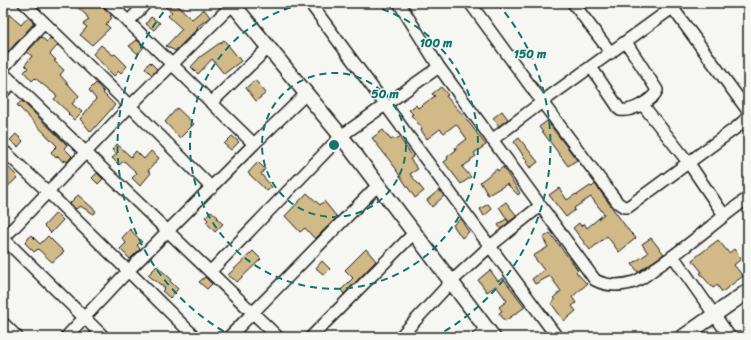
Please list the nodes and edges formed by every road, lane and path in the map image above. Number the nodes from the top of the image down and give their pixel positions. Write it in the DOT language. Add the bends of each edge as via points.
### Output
graph roads {
  1 [pos="24,3"];
  2 [pos="109,3"];
  3 [pos="146,3"];
  4 [pos="233,3"];
  5 [pos="310,3"];
  6 [pos="399,3"];
  7 [pos="470,3"];
  8 [pos="573,3"];
  9 [pos="673,5"];
  10 [pos="128,22"];
  11 [pos="44,23"];
  12 [pos="626,42"];
  13 [pos="269,48"];
  14 [pos="611,53"];
  15 [pos="172,65"];
  16 [pos="439,67"];
  17 [pos="591,67"];
  18 [pos="3,68"];
  19 [pos="3,73"];
  20 [pos="13,82"];
  21 [pos="3,92"];
  22 [pos="306,94"];
  23 [pos="542,102"];
  24 [pos="211,103"];
  25 [pos="642,104"];
  26 [pos="385,105"];
  27 [pos="130,106"];
  28 [pos="341,136"];
  29 [pos="492,140"];
  30 [pos="254,144"];
  31 [pos="3,150"];
  32 [pos="86,153"];
  33 [pos="688,162"];
  34 [pos="378,184"];
  35 [pos="212,188"];
  36 [pos="48,192"];
  37 [pos="748,198"];
  38 [pos="540,206"];
  39 [pos="724,215"];
  40 [pos="168,231"];
  41 [pos="414,233"];
  42 [pos="3,239"];
  43 [pos="489,247"];
  44 [pos="673,256"];
  45 [pos="128,271"];
  46 [pos="210,272"];
  47 [pos="451,282"];
  48 [pos="748,291"];
  49 [pos="253,313"];
  50 [pos="714,315"];
  51 [pos="84,318"];
  52 [pos="3,324"];
  53 [pos="486,334"];
  54 [pos="17,337"];
  55 [pos="66,337"];
  56 [pos="104,337"];
  57 [pos="195,337"];
  58 [pos="229,337"];
  59 [pos="278,337"];
  60 [pos="311,337"];
  61 [pos="400,337"];
  62 [pos="557,337"];
  63 [pos="683,337"];
  64 [pos="730,337"];
  1 -- 11 [label="street"];
  2 -- 10 [label="street"];
  3 -- 10 [label="street"];
  4 -- 13 [label="street"];
  4 -- 15 [label="street"];
  5 -- 26 [label="street"];
  6 -- 16 [label="street"];
  7 -- 23 [label="street"];
  8 -- 14 [label="street"];
  9 -- 12 [label="street"];
  9 -- 33 [label="street" via="748,111 748,118 744,122"];
  10 -- 15 [label="street"];
  11 -- 18 [label="street"];
  11 -- 27 [label="street"];
  12 -- 14 [label="street"];
  12 -- 25 [label="street" via="657,90 656,94"];
  13 -- 22 [label="street"];
  13 -- 24 [label="street"];
  14 -- 17 [label="street"];
  15 -- 24 [label="street"];
  15 -- 27 [label="street"];
  16 -- 26 [label="street"];
  16 -- 29 [label="street"];
  17 -- 23 [label="street"];
  17 -- 25 [label="street" via="620,110 630,110"];
  19 -- 20 [label="street"];
  20 -- 21 [label="street"];
  20 -- 32 [label="street"];
  22 -- 28 [label="street"];
  22 -- 30 [label="street"];
  23 -- 29 [label="street"];
  23 -- 33 [label="street" via="618,203 624,207 628,207"];
  24 -- 30 [label="street"];
  25 -- 33 [label="street"];
  26 -- 28 [label="street"];
  26 -- 43 [label="street"];
  27 -- 32 [label="street"];
  27 -- 35 [label="street"];
  28 -- 34 [label="street"];
  28 -- 46 [label="street"];
  29 -- 38 [label="street"];
  30 -- 35 [label="street"];
  31 -- 36 [label="street"];
  32 -- 36 [label="street"];
  32 -- 40 [label="street"];
  33 -- 39 [label="street"];
  34 -- 41 [label="street"];
  34 -- 49 [label="street"];
  35 -- 40 [label="street"];
  36 -- 42 [label="street"];
  36 -- 45 [label="street"];
  37 -- 39 [label="street"];
  38 -- 43 [label="street"];
  38 -- 44 [label="street" via="590,275 599,282 619,286 636,282"];
  39 -- 44 [label="street"];
  40 -- 45 [label="street"];
  40 -- 46 [label="street"];
  41 -- 47 [label="street"];
  41 -- 60 [label="street"];
  42 -- 51 [label="street"];
  43 -- 47 [label="street"];
  43 -- 62 [label="street"];
  44 -- 50 [label="street"];
  45 -- 51 [label="street"];
  45 -- 57 [label="street"];
  46 -- 49 [label="street"];
  47 -- 53 [label="street"];
  47 -- 61 [label="street"];
  48 -- 50 [label="street"];
  49 -- 58 [label="street"];
  49 -- 59 [label="street"];
  50 -- 63 [label="street"];
  50 -- 64 [label="street"];
  51 -- 55 [label="street"];
  51 -- 56 [label="street"];
  52 -- 54 [label="street"];
}
